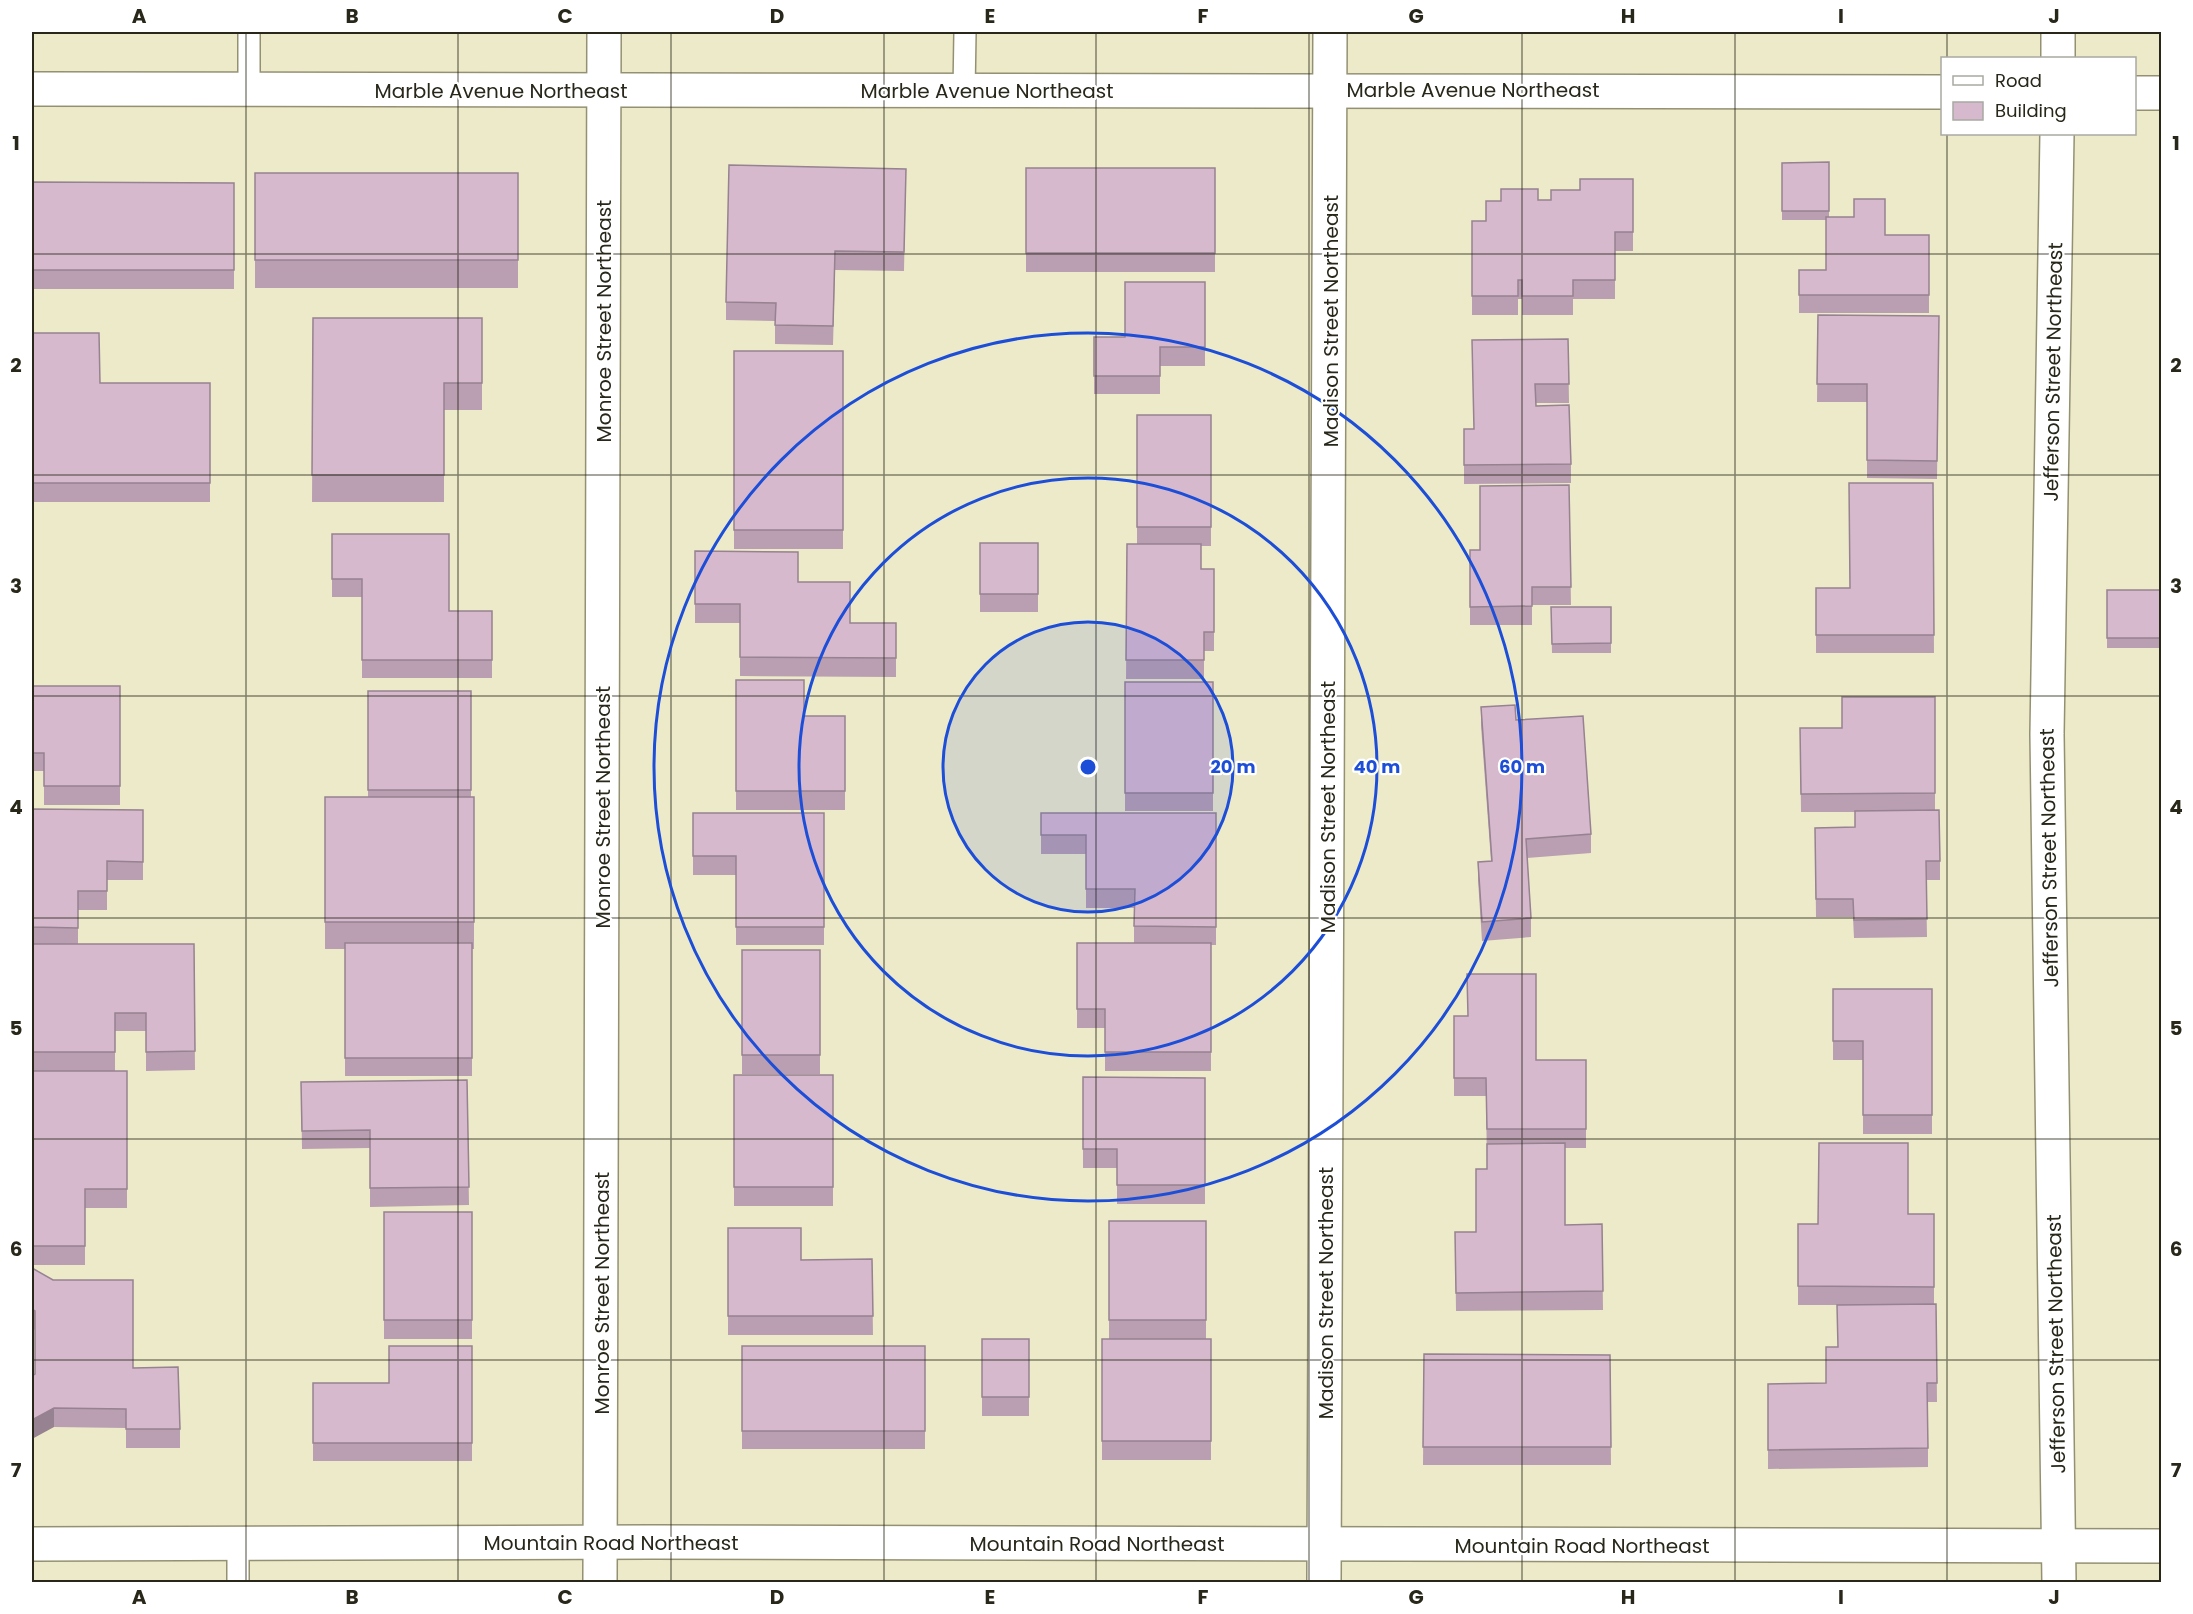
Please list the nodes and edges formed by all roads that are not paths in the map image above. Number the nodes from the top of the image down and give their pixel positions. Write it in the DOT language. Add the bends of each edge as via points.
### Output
graph roads {
  1 [pos="249,32"];
  2 [pos="604,32"];
  3 [pos="964,32"];
  4 [pos="1330,32"];
  5 [pos="2058,32"];
  6 [pos="2058,57"];
  7 [pos="1331,89"];
  8 [pos="32,90"];
  9 [pos="249,92"];
  10 [pos="604,92"];
  11 [pos="964,92"];
  12 [pos="1941,92"];
  13 [pos="2136,93"];
  14 [pos="2162,93"];
  15 [pos="2057,135"];
  16 [pos="601,1542"];
  17 [pos="32,1544"];
  18 [pos="238,1544"];
  19 [pos="1325,1546"];
  20 [pos="2059,1546"];
  21 [pos="2162,1546"];
  22 [pos="238,1582"];
  23 [pos="600,1582"];
  24 [pos="1324,1582"];
  25 [pos="2059,1582"];
  1 -- 9 [label="lane"];
  2 -- 10 [label="street, Monroe Street Northeast"];
  3 -- 11 [label="lane"];
  4 -- 7 [label="street, Madison Street Northeast"];
  5 -- 6 [label="street"];
  7 -- 11 [label="street, Marble Avenue Northeast"];
  7 -- 12 [label="street, Marble Avenue Northeast"];
  7 -- 19 [label="street, Madison Street Northeast"];
  8 -- 9 [label="street, Marble Avenue Northeast"];
  9 -- 10 [label="street, Marble Avenue Northeast"];
  10 -- 11 [label="street, Marble Avenue Northeast"];
  10 -- 16 [label="street, Monroe Street Northeast"];
  13 -- 14 [label="street"];
  15 -- 20 [label="street, Jefferson Street Northeast" via="2047,734"];
  16 -- 18 [label="street, Mountain Road Northeast"];
  16 -- 19 [label="street, Mountain Road Northeast"];
  16 -- 23 [label="street, Monroe Street Northeast"];
  17 -- 18 [label="street, Mountain Road Northeast"];
  18 -- 22 [label="lane"];
  19 -- 20 [label="street, Mountain Road Northeast"];
  19 -- 24 [label="street, Madison Street Northeast"];
  20 -- 21 [label="street, Mountain Road Northeast"];
  20 -- 25 [label="street, Jefferson Street Northeast"];
}
